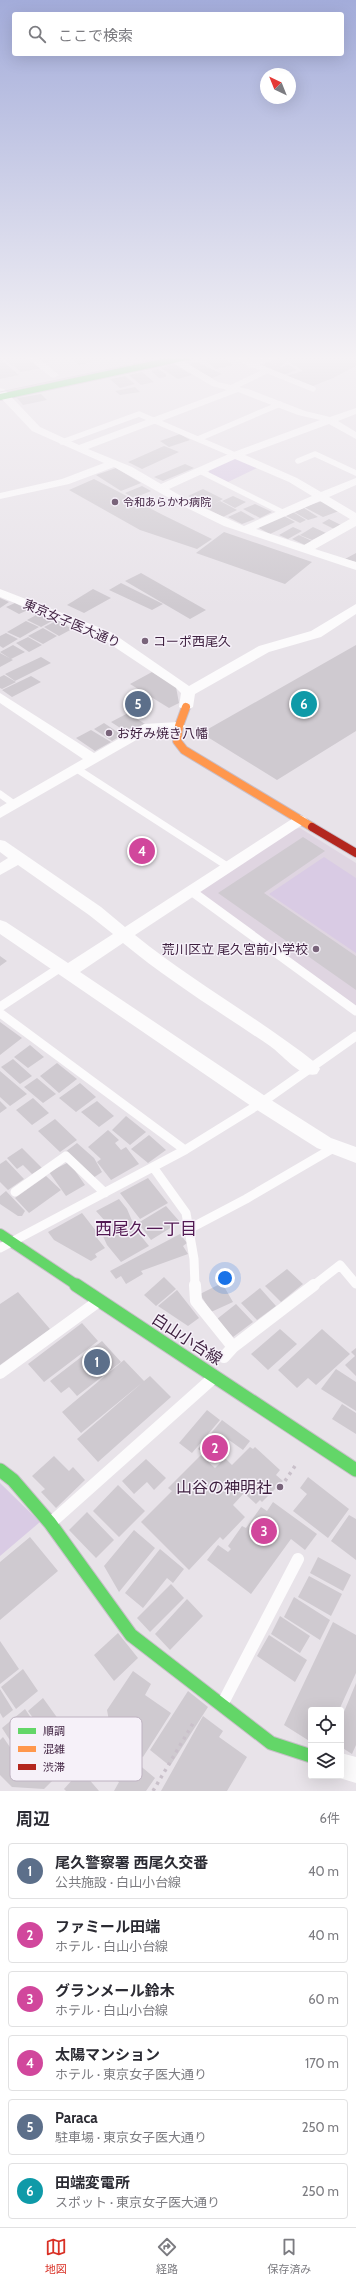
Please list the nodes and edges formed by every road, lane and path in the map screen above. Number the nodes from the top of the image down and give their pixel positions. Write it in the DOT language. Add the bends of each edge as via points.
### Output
graph roads {
  1 [pos="57,440"];
  2 [pos="69,440"];
  3 [pos="103,440"];
  4 [pos="199,440"];
  5 [pos="277,440"];
  6 [pos="62,442"];
  7 [pos="80,448"];
  8 [pos="235,455"];
  9 [pos="298,461"];
  10 [pos="112,464"];
  11 [pos="200,471"];
  12 [pos="356,473"];
  13 [pos="356,481"];
  14 [pos="161,488"];
  15 [pos="0,496"];
  16 [pos="320,498"];
  17 [pos="284,513"];
  18 [pos="356,519"];
  19 [pos="244,530"];
  20 [pos="306,549"];
  21 [pos="356,566"];
  22 [pos="0,593"];
  23 [pos="356,608"];
  24 [pos="188,692"];
  25 [pos="0,697"];
  26 [pos="186,707"];
  27 [pos="179,726"];
  28 [pos="93,759"];
  29 [pos="76,768"];
  30 [pos="0,794"];
  31 [pos="14,804"];
  32 [pos="0,813"];
  33 [pos="300,820"];
  34 [pos="0,845"];
  35 [pos="356,853"];
  36 [pos="18,858"];
  37 [pos="227,866"];
  38 [pos="0,870"];
  39 [pos="190,890"];
  40 [pos="0,926"];
  41 [pos="124,935"];
  42 [pos="64,970"];
  43 [pos="0,1007"];
  44 [pos="356,1011"];
  45 [pos="0,1013"];
  46 [pos="356,1036"];
  47 [pos="311,1069"];
  48 [pos="261,1104"];
  49 [pos="334,1147"];
  50 [pos="186,1150"];
  51 [pos="356,1155"];
  52 [pos="153,1167"];
  53 [pos="15,1192"];
  54 [pos="105,1193"];
  55 [pos="189,1229"];
  56 [pos="0,1234"];
  57 [pos="12,1242"];
  58 [pos="0,1248"];
  59 [pos="356,1284"];
  60 [pos="100,1300"];
  61 [pos="233,1348"];
  62 [pos="224,1356"];
  63 [pos="0,1373"];
  64 [pos="215,1376"];
  65 [pos="297,1463"];
  66 [pos="0,1470"];
  67 [pos="356,1470"];
  68 [pos="285,1481"];
  69 [pos="50,1524"];
  70 [pos="298,1559"];
  71 [pos="209,1695"];
  72 [pos="222,1705"];
  73 [pos="308,1755"];
  74 [pos="344,1767"];
  75 [pos="356,1770"];
  76 [pos="154,1791"];
  1 -- 6 [label="street"];
  2 -- 6 [label="lane"];
  3 -- 7 [label="street"];
  4 -- 8 [label="lane"];
  5 -- 8 [label="street"];
  6 -- 7 [label="street"];
  7 -- 10 [label="street"];
  8 -- 11 [label="street"];
  8 -- 16 [label="street" via="293,480"];
  9 -- 12 [label="lane" via="315,454"];
  10 -- 14 [label="street" via="128,469"];
  10 -- 15 [label="street" via="65,482"];
  11 -- 14 [label="street"];
  11 -- 17 [label="lane"];
  13 -- 16 [label="street"];
  14 -- 19 [label="street" via="189,505"];
  16 -- 17 [label="street"];
  16 -- 18 [label="street"];
  17 -- 19 [label="street"];
  18 -- 20 [label="street"];
  19 -- 20 [label="street"];
  20 -- 21 [label="street"];
  22 -- 24 [label="street, 東京女子医大通り" via="111,638"];
  23 -- 24 [label="street" via="316,634 264,650"];
  24 -- 26 [label="street"];
  25 -- 28 [label="street"];
  26 -- 27 [label="main road"];
  27 -- 28 [label="street" via="150,727"];
  27 -- 33 [label="main road" via="177,741 184,750"];
  28 -- 29 [label="street"];
  29 -- 31 [label="street"];
  29 -- 37 [label="lane"];
  30 -- 31 [label="lane"];
  31 -- 32 [label="street"];
  33 -- 35 [label="main road"];
  33 -- 37 [label="street"];
  34 -- 36 [label="street"];
  36 -- 38 [label="street"];
  36 -- 41 [label="street" via="95,911"];
  37 -- 39 [label="street"];
  39 -- 41 [label="street"];
  39 -- 44 [label="lane"];
  40 -- 42 [label="street"];
  41 -- 42 [label="street"];
  41 -- 47 [label="street" via="151,957 281,1045"];
  42 -- 43 [label="lane"];
  42 -- 48 [label="street"];
  45 -- 50 [label="lane"];
  46 -- 47 [label="lane"];
  47 -- 48 [label="lane"];
  48 -- 49 [label="street"];
  48 -- 50 [label="lane"];
  49 -- 51 [label="street"];
  49 -- 55 [label="lane"];
  50 -- 52 [label="lane"];
  52 -- 54 [label="lane"];
  52 -- 55 [label="lane" via="186,1213"];
  53 -- 54 [label="lane" via="66,1156"];
  54 -- 57 [label="lane"];
  55 -- 61 [label="lane" via="194,1259 196,1301"];
  56 -- 57 [label="main road, 白山小台線"];
  57 -- 58 [label="lane"];
  57 -- 60 [label="main road, 白山小台線"];
  59 -- 61 [label="lane" via="340,1265"];
  60 -- 63 [label="lane"];
  60 -- 64 [label="main road, 白山小台線"];
  61 -- 62 [label="lane"];
  64 -- 67 [label="main road, 白山小台線"];
  64 -- 69 [label="lane"];
  65 -- 68 [label="path"];
  66 -- 69 [label="main road" via="13,1480"];
  69 -- 71 [label="main road" via="131,1635"];
  70 -- 72 [label="lane"];
  71 -- 72 [label="main road"];
  71 -- 76 [label="path"];
  72 -- 73 [label="main road" via="271,1743"];
  74 -- 75 [label="street"];
}
